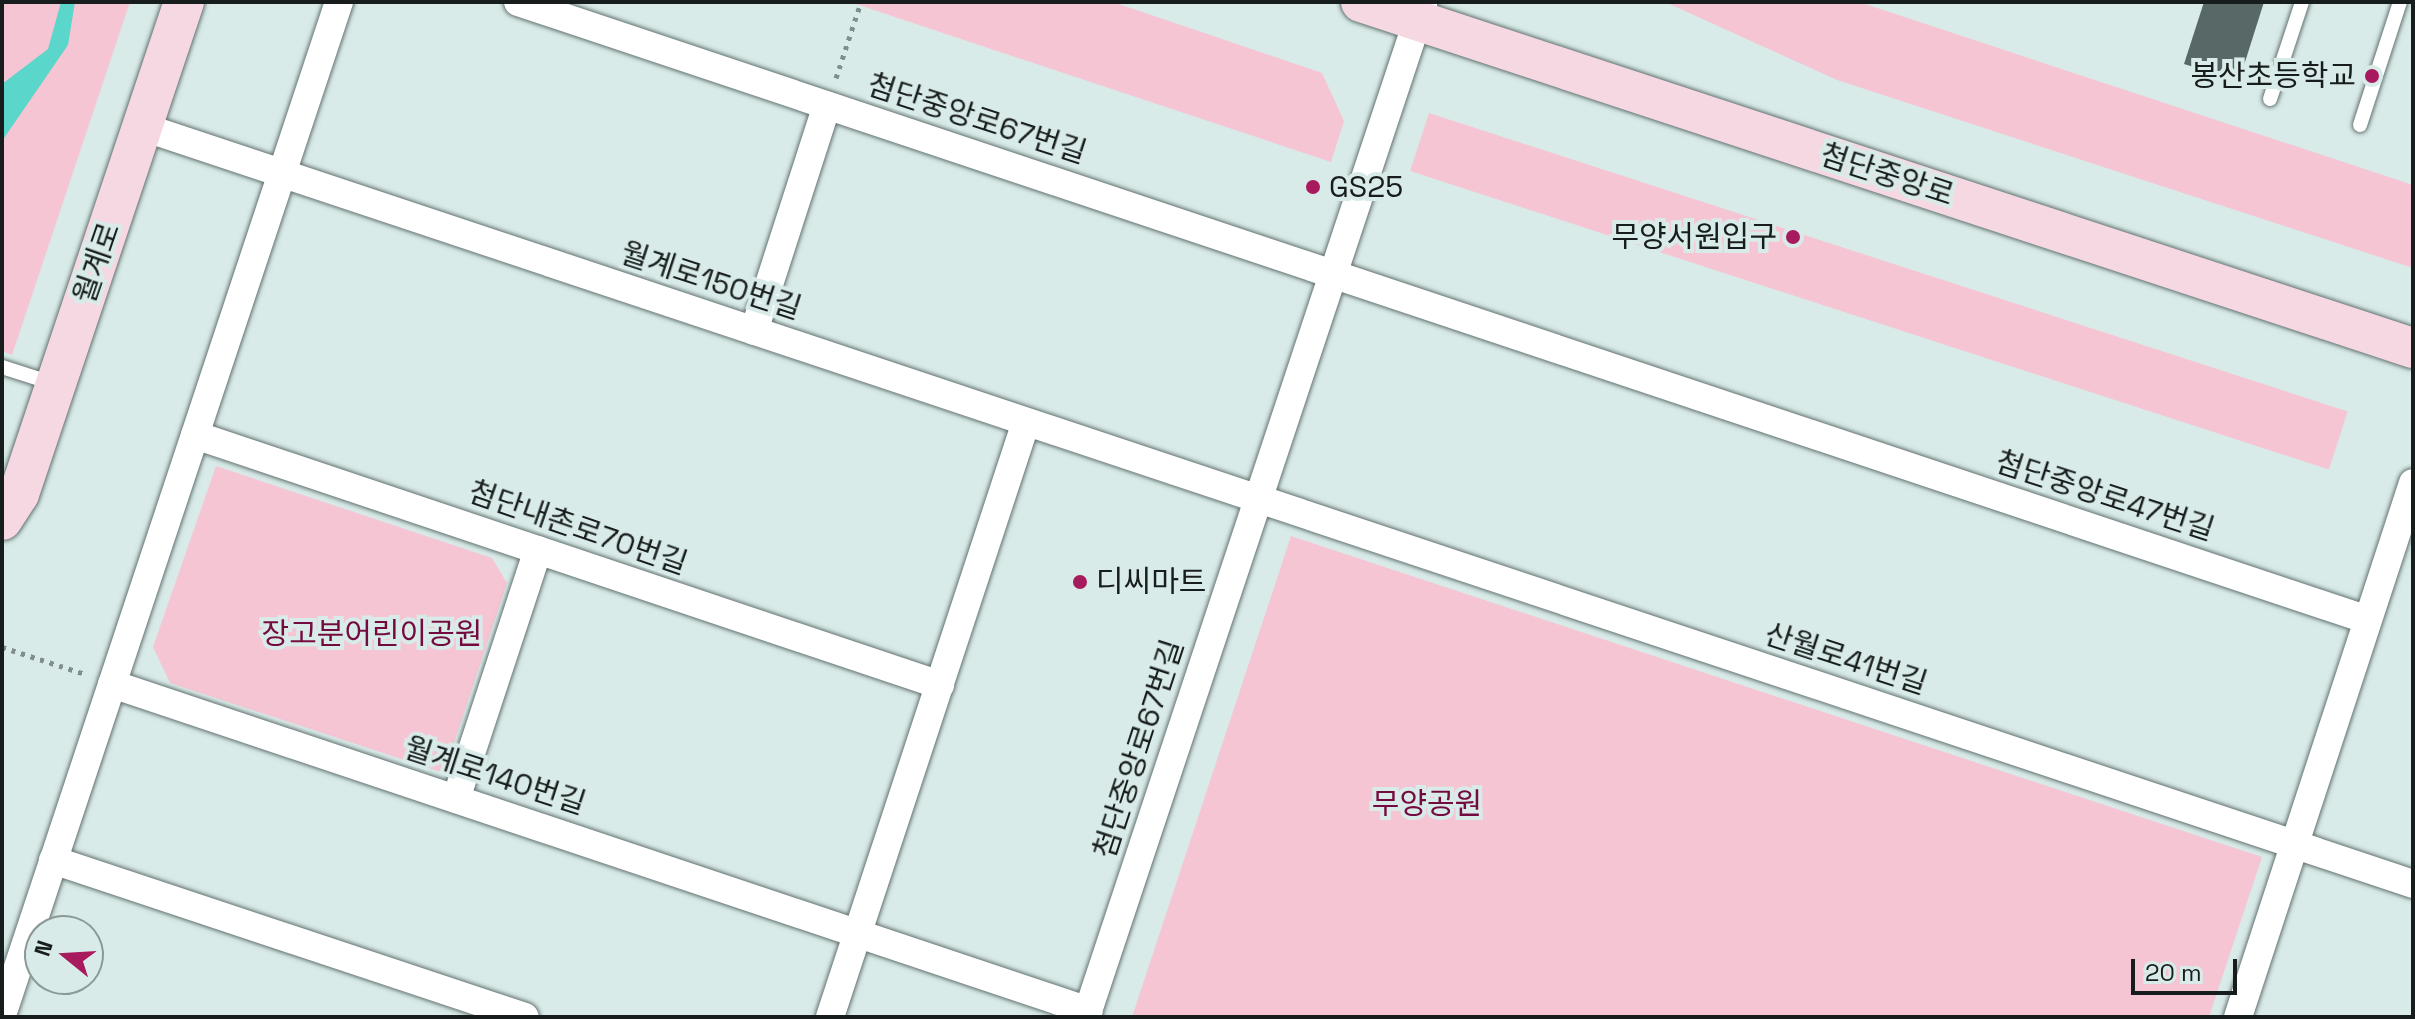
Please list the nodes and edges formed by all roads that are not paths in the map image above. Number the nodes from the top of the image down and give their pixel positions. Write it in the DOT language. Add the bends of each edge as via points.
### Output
graph roads {
  1 [pos="184,2"];
  2 [pos="339,2"];
  3 [pos="518,2"];
  4 [pos="1361,2"];
  5 [pos="2302,2"];
  6 [pos="2400,2"];
  7 [pos="1421,11"];
  8 [pos="2270,99"];
  9 [pos="827,105"];
  10 [pos="2360,125"];
  11 [pos="143,127"];
  12 [pos="282,174"];
  13 [pos="1332,274"];
  14 [pos="754,331"];
  15 [pos="2413,348"];
  16 [pos="2,367"];
  17 [pos="56,384"];
  18 [pos="1026,422"];
  19 [pos="195,435"];
  20 [pos="1821,437"];
  21 [pos="2413,483"];
  22 [pos="1258,499"];
  23 [pos="2,520"];
  24 [pos="538,550"];
  25 [pos="2368,620"];
  26 [pos="112,684"];
  27 [pos="940,685"];
  28 [pos="456,799"];
  29 [pos="2295,844"];
  30 [pos="53,860"];
  31 [pos="2413,884"];
  32 [pos="857,933"];
  33 [pos="1088,1014"];
  34 [pos="2,1015"];
  35 [pos="525,1017"];
  36 [pos="830,1017"];
  37 [pos="2238,1017"];
  1 -- 11 [label="street, 월계로"];
  2 -- 12 [label="street"];
  3 -- 9 [label="street"];
  4 -- 7 [label="street, 첨단중앙로"];
  5 -- 8 [label="lane"];
  6 -- 10 [label="lane"];
  7 -- 13 [label="street, 첨단중앙로67번길"];
  7 -- 15 [label="street, 첨단중앙로"];
  9 -- 13 [label="street, 첨단중앙로67번길"];
  9 -- 14 [label="street"];
  11 -- 12 [label="street, 월계로150번길"];
  11 -- 17 [label="street, 월계로"];
  12 -- 14 [label="street, 월계로150번길"];
  12 -- 19 [label="street"];
  13 -- 20 [label="street, 첨단중앙로67번길"];
  13 -- 22 [label="street, 첨단중앙로67번길"];
  14 -- 18 [label="street, 월계로150번길"];
  16 -- 17 [label="lane"];
  17 -- 23 [label="street, 월계로" via="19,494"];
  18 -- 22 [label="street, 월계로150번길"];
  18 -- 27 [label="street"];
  19 -- 24 [label="street, 첨단내촌로70번길"];
  19 -- 26 [label="street"];
  20 -- 25 [label="street, 첨단중앙로47번길"];
  21 -- 25 [label="street"];
  22 -- 29 [label="street, 산월로41번길"];
  22 -- 33 [label="street, 첨단중앙로67번길"];
  24 -- 27 [label="street, 첨단내촌로70번길"];
  24 -- 28 [label="street"];
  25 -- 29 [label="street"];
  26 -- 28 [label="street, 월계로140번길"];
  26 -- 30 [label="street"];
  27 -- 32 [label="street"];
  28 -- 32 [label="street, 월계로140번길"];
  29 -- 31 [label="street, 산월로41번길"];
  29 -- 37 [label="street"];
  30 -- 34 [label="street"];
  30 -- 35 [label="street"];
  32 -- 33 [label="street, 월계로140번길"];
  32 -- 36 [label="street"];
}
